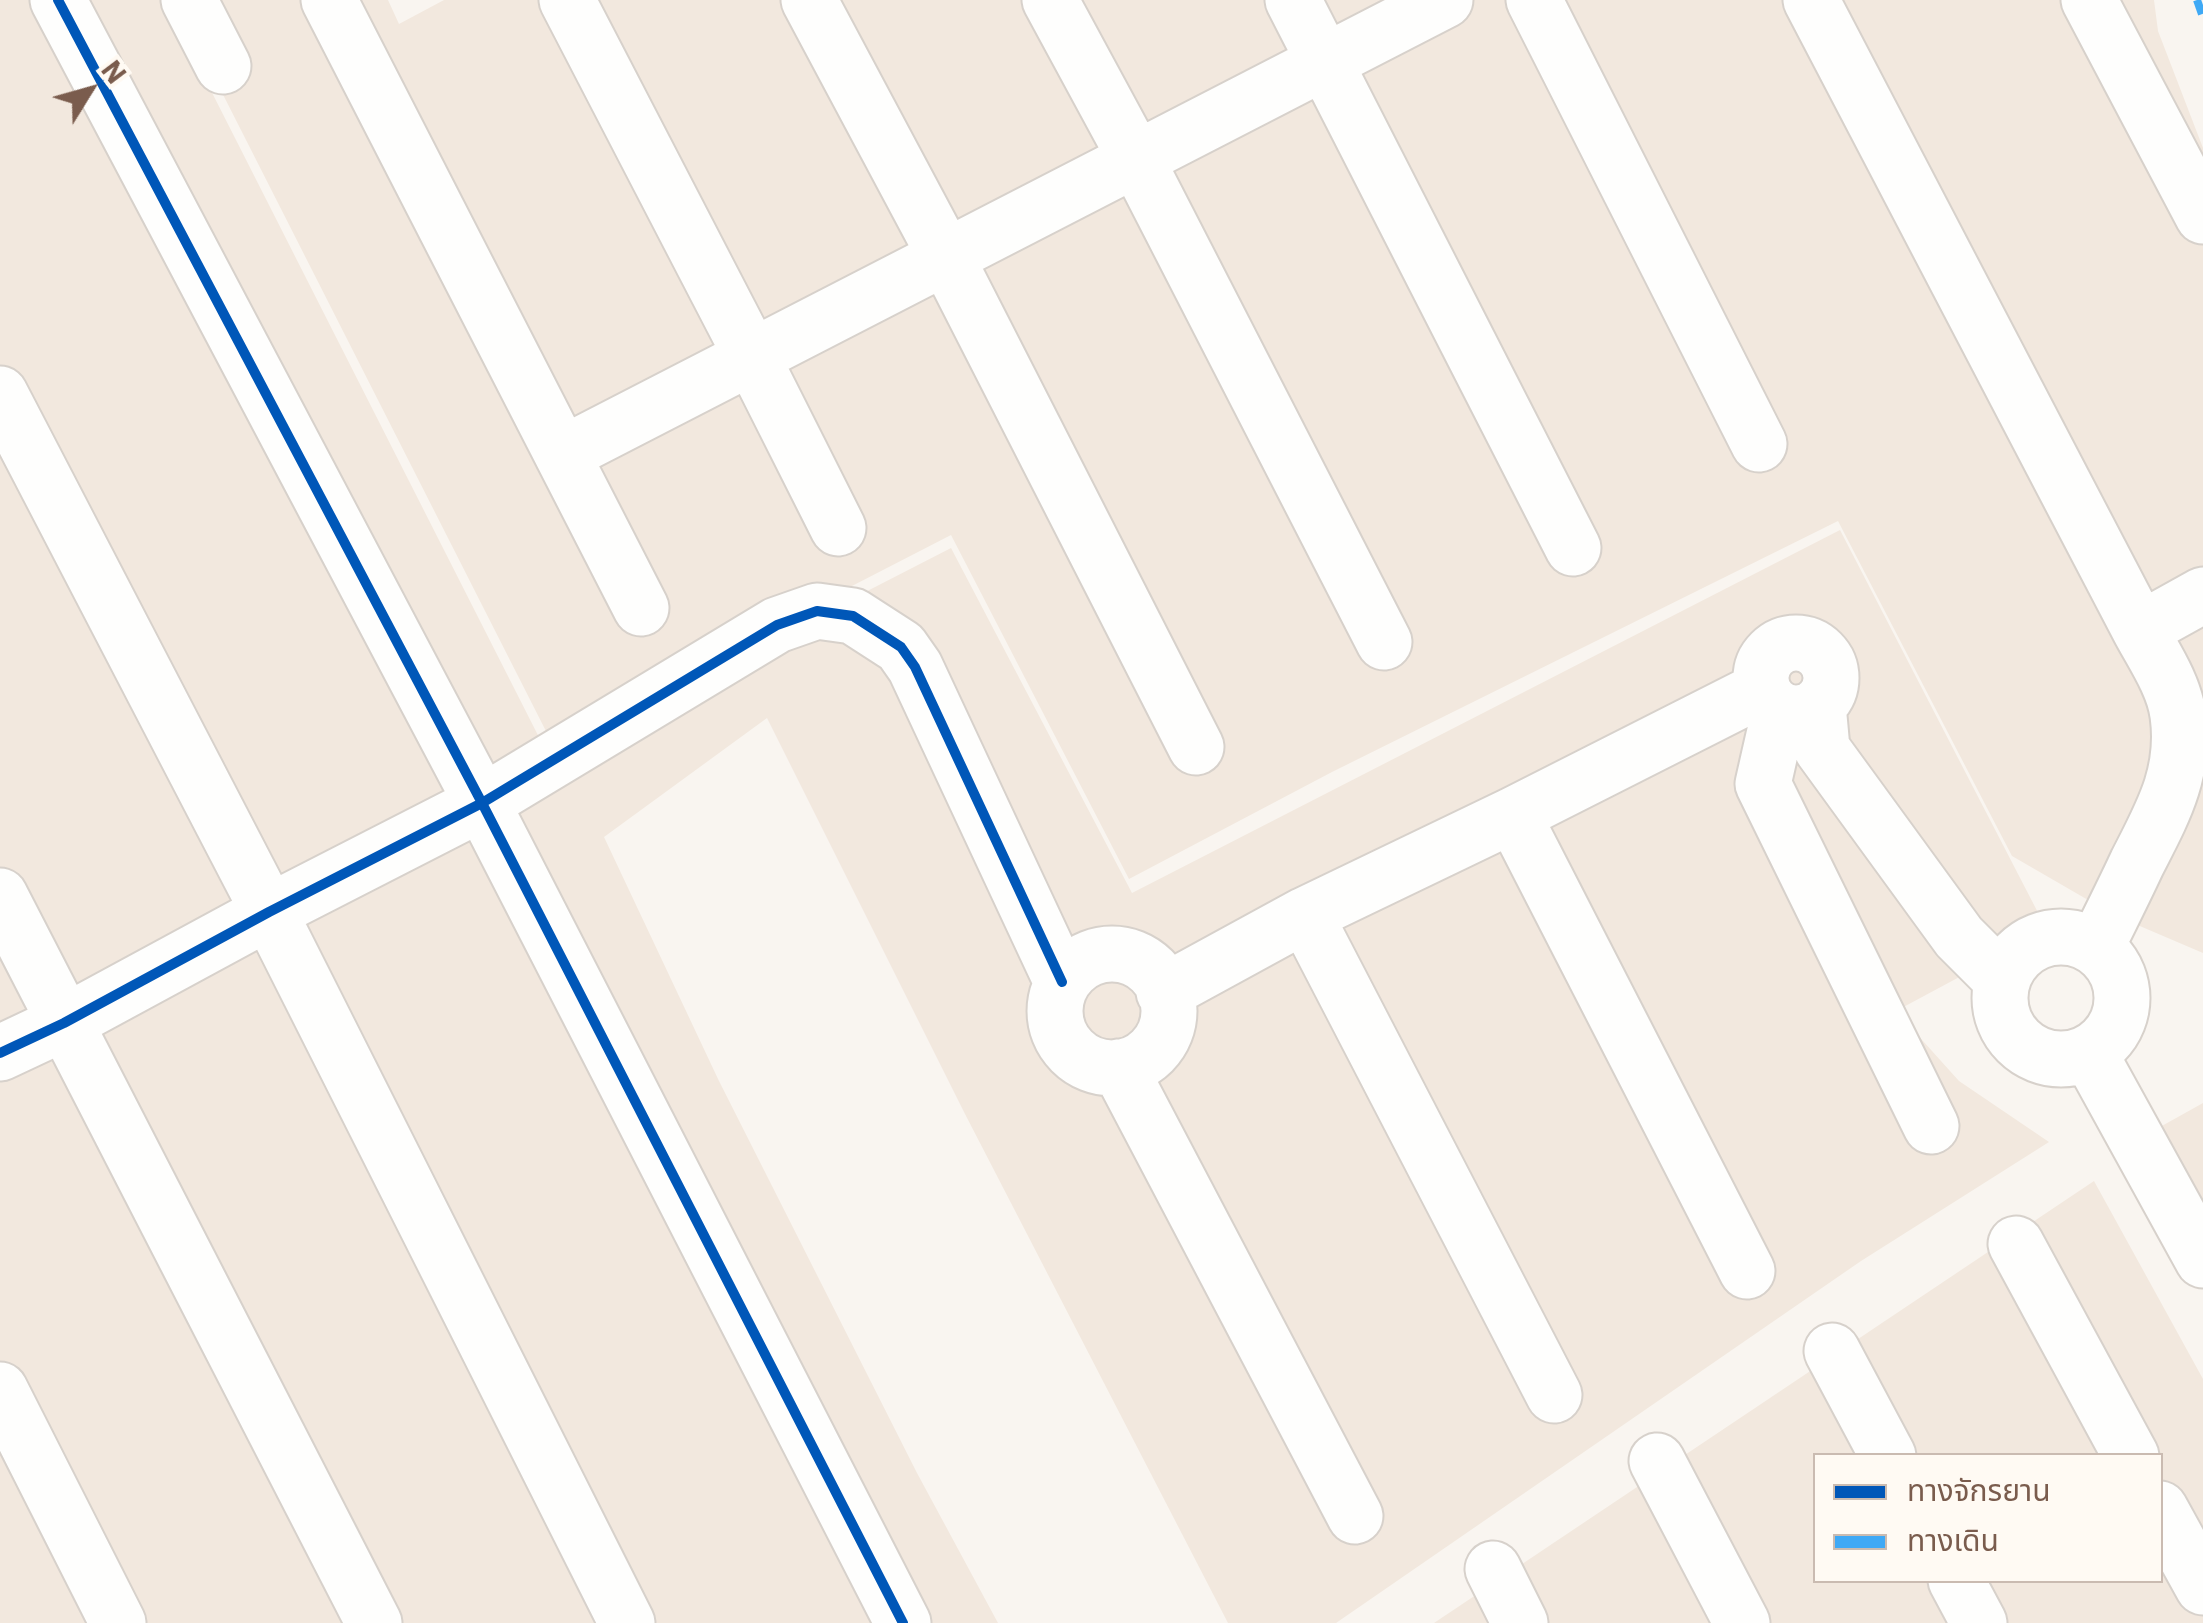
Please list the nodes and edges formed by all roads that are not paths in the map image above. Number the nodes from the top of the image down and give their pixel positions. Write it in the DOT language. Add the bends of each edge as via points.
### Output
graph roads {
  1 [pos="58,0"];
  2 [pos="190,0"];
  3 [pos="329,0"];
  4 [pos="567,0"];
  5 [pos="809,0"];
  6 [pos="1050,0"];
  7 [pos="1293,0"];
  8 [pos="1445,0"];
  9 [pos="1534,0"];
  10 [pos="1811,0"];
  11 [pos="2089,0"];
  12 [pos="1324,62"];
  13 [pos="223,66"];
  14 [pos="1136,159"];
  15 [pos="2203,216"];
  16 [pos="946,257"];
  17 [pos="752,357"];
  18 [pos="0,394"];
  19 [pos="1759,444"];
  20 [pos="563,454"];
  21 [pos="838,528"];
  22 [pos="1573,548"];
  23 [pos="2203,596"];
  24 [pos="641,608"];
  25 [pos="2140,630"];
  26 [pos="1384,642"];
  27 [pos="1787,701"];
  28 [pos="1196,747"];
  29 [pos="482,803"];
  30 [pos="1513,814"];
  31 [pos="0,896"];
  32 [pos="268,912"];
  33 [pos="1305,915"];
  34 [pos="2096,948"];
  35 [pos="2002,980"];
  36 [pos="1062,982"];
  37 [pos="1164,992"];
  38 [pos="64,1023"];
  39 [pos="0,1053"];
  40 [pos="2089,1053"];
  41 [pos="1119,1067"];
  42 [pos="1932,1126"];
  43 [pos="2016,1244"];
  44 [pos="2203,1260"];
  45 [pos="1746,1270"];
  46 [pos="1832,1351"];
  47 [pos="0,1390"];
  48 [pos="1554,1396"];
  49 [pos="1886,1453"];
  50 [pos="2129,1453"];
  51 [pos="1657,1460"];
  52 [pos="2163,1514"];
  53 [pos="1356,1516"];
  54 [pos="1493,1569"];
  55 [pos="1958,1583"];
  56 [pos="2203,1587"];
  57 [pos="118,1623"];
  58 [pos="374,1623"];
  59 [pos="627,1623"];
  60 [pos="903,1623"];
  61 [pos="1520,1623"];
  62 [pos="1742,1623"];
  63 [pos="1978,1623"];
  1 -- 29 [label="street"];
  2 -- 13 [label="street"];
  3 -- 20 [label="street"];
  4 -- 17 [label="street"];
  5 -- 16 [label="street"];
  6 -- 14 [label="street"];
  7 -- 12 [label="street"];
  8 -- 12 [label="street"];
  9 -- 19 [label="street"];
  10 -- 25 [label="street"];
  11 -- 15 [label="street"];
  12 -- 14 [label="street"];
  12 -- 22 [label="street"];
  14 -- 16 [label="street"];
  14 -- 26 [label="street"];
  16 -- 17 [label="street"];
  16 -- 28 [label="street"];
  17 -- 20 [label="street"];
  17 -- 21 [label="street"];
  18 -- 32 [label="street"];
  20 -- 24 [label="street"];
  23 -- 25 [label="street"];
  25 -- 34 [label="street" via="2178,712 2177,772"];
  27 -- 30 [label="street"];
  27 -- 35 [label="street" via="1959,937"];
  27 -- 42 [label="street" via="1763,784"];
  29 -- 32 [label="street"];
  29 -- 36 [label="street" via="777,625 817,611 853,616 901,647 915,667"];
  29 -- 60 [label="street"];
  30 -- 33 [label="street"];
  30 -- 45 [label="street"];
  31 -- 38 [label="street"];
  32 -- 38 [label="street"];
  32 -- 59 [label="street"];
  33 -- 37 [label="street"];
  33 -- 48 [label="street"];
  34 -- 35 [label="street" via="2079,939 2041,939 2024,948"];
  34 -- 40 [label="street" via="2120,980 2122,1001 2118,1022"];
  35 -- 40 [label="street" via="2003,1018 2028,1049 2047,1058"];
  36 -- 37 [label="street" via="1088,958 1124,955 1154,973"];
  36 -- 41 [label="street" via="1055,1017 1071,1051 1087,1062"];
  37 -- 41 [label="street" via="1169,1008 1158,1045"];
  38 -- 39 [label="street"];
  38 -- 58 [label="street"];
  40 -- 44 [label="street"];
  41 -- 53 [label="street"];
  43 -- 50 [label="street"];
  46 -- 49 [label="street"];
  47 -- 57 [label="street"];
  51 -- 62 [label="street"];
  52 -- 56 [label="street"];
  54 -- 61 [label="street"];
  55 -- 63 [label="street"];
}
